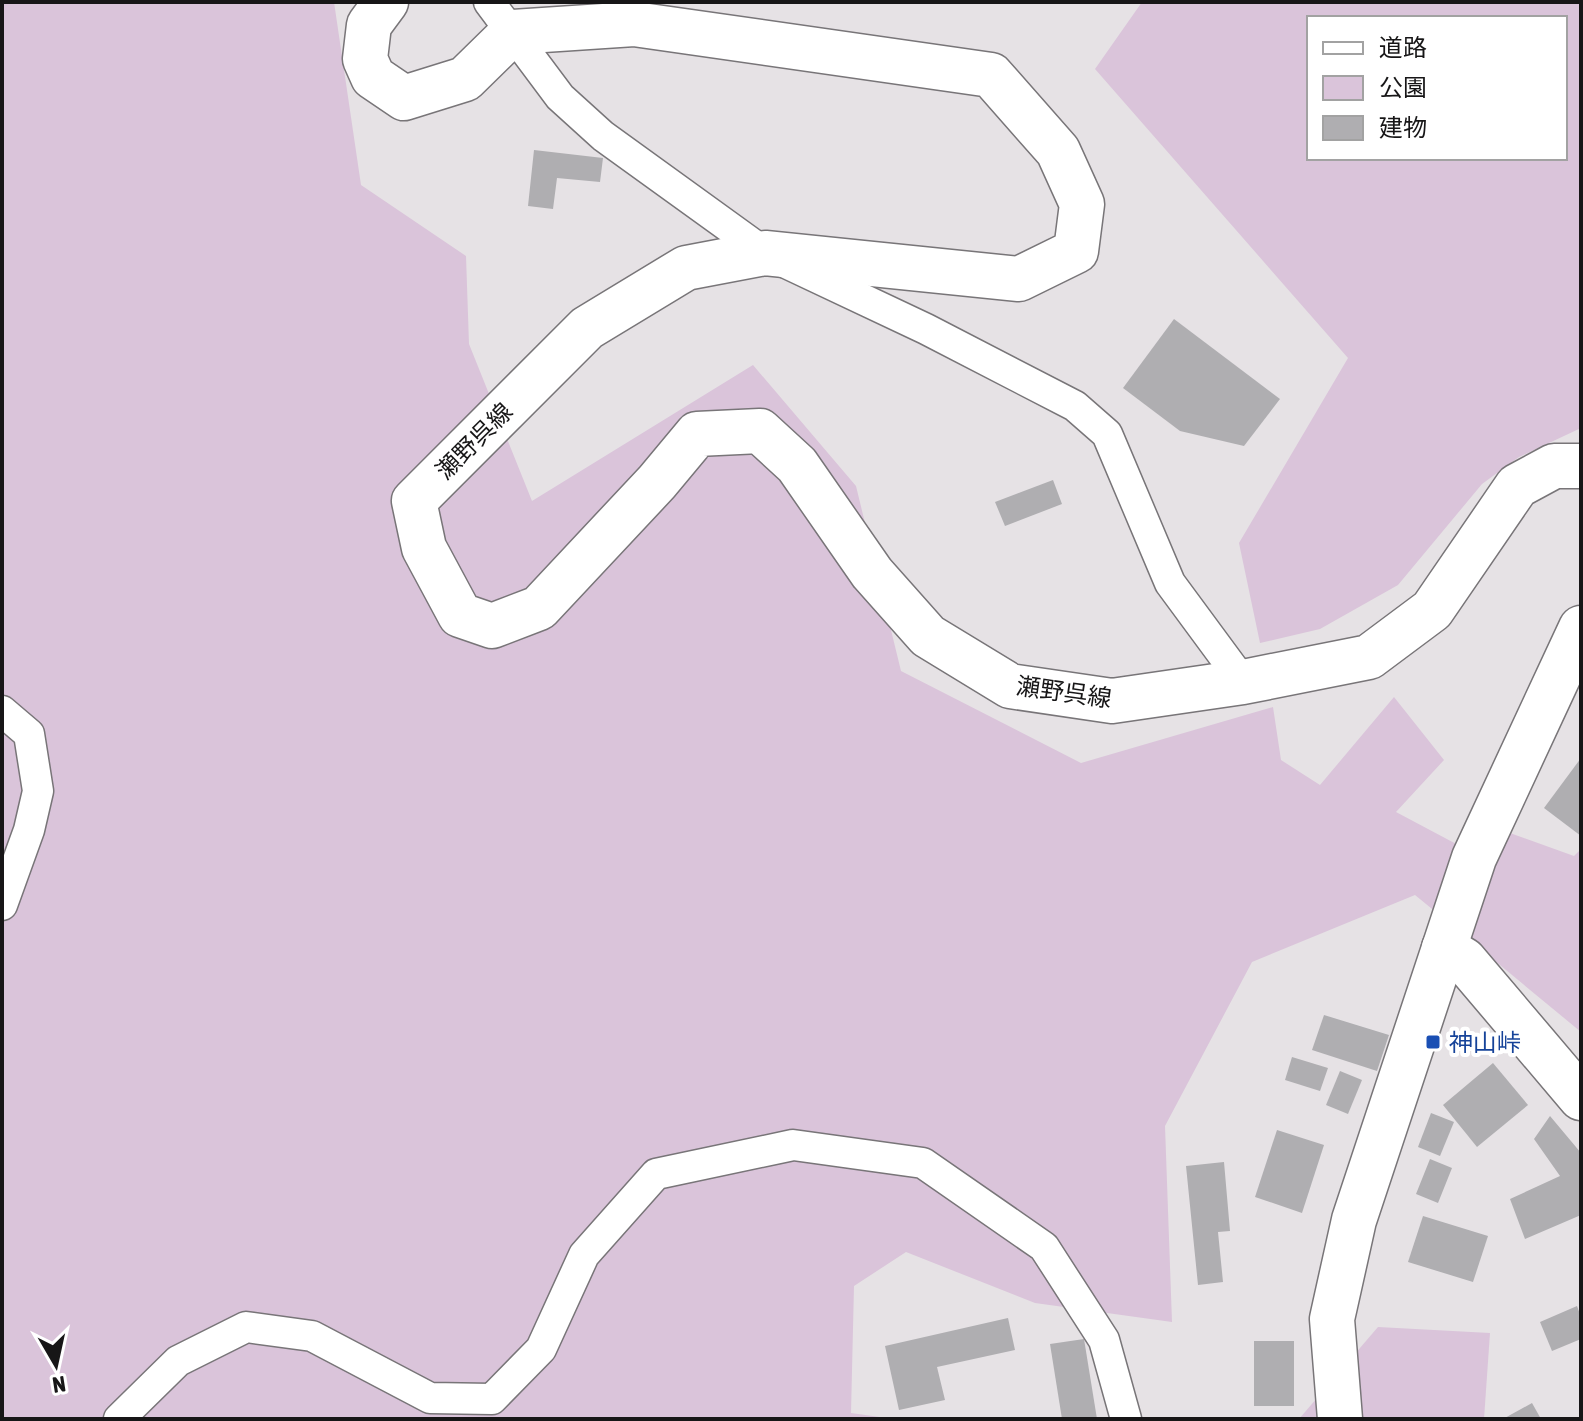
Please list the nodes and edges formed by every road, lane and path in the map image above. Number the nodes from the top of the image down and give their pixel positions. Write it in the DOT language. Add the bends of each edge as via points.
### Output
graph roads {
  1 [pos="386,2"];
  2 [pos="501,17"];
  3 [pos="765,253"];
  4 [pos="1581,466"];
  5 [pos="1581,628"];
  6 [pos="1243,682"];
  7 [pos="2,711"];
  8 [pos="2,905"];
  9 [pos="1444,948"];
  10 [pos="1581,1098"];
  11 [pos="119,1419"];
  12 [pos="1126,1419"];
  13 [pos="1340,1419"];
  1 -- 2 [label="main road" via="369,25 365,59 373,77 404,98 465,79"];
  2 -- 3 [label="street" via="560,97 603,136"];
  2 -- 3 [label="main road, 瀬野呉線" via="634,24 991,75 1058,151 1082,204 1076,251 1019,279"];
  3 -- 6 [label="street" via="1035,385 1075,406 1097,425 1107,434 1170,583"];
  3 -- 6 [label="main road, 瀬野呉線" via="686,268 587,328 414,501 424,548 460,615 492,626 539,608 697,434 760,431 797,465 872,573 928,636 1010,686 1112,701"];
  4 -- 6 [label="main road, 瀬野呉線" via="1554,466 1517,486 1432,610 1369,657"];
  5 -- 9 [label="main road" via="1474,858"];
  7 -- 8 [label="street" via="29,734 38,791"];
  9 -- 10 [label="main road" via="1464,960"];
  9 -- 13 [label="main road" via="1354,1220 1332,1319"];
  11 -- 12 [label="street" via="178,1361 246,1327 312,1336 430,1398 492,1399 541,1349 584,1255 656,1174 793,1145 923,1163 1044,1247 1104,1340"];
}
